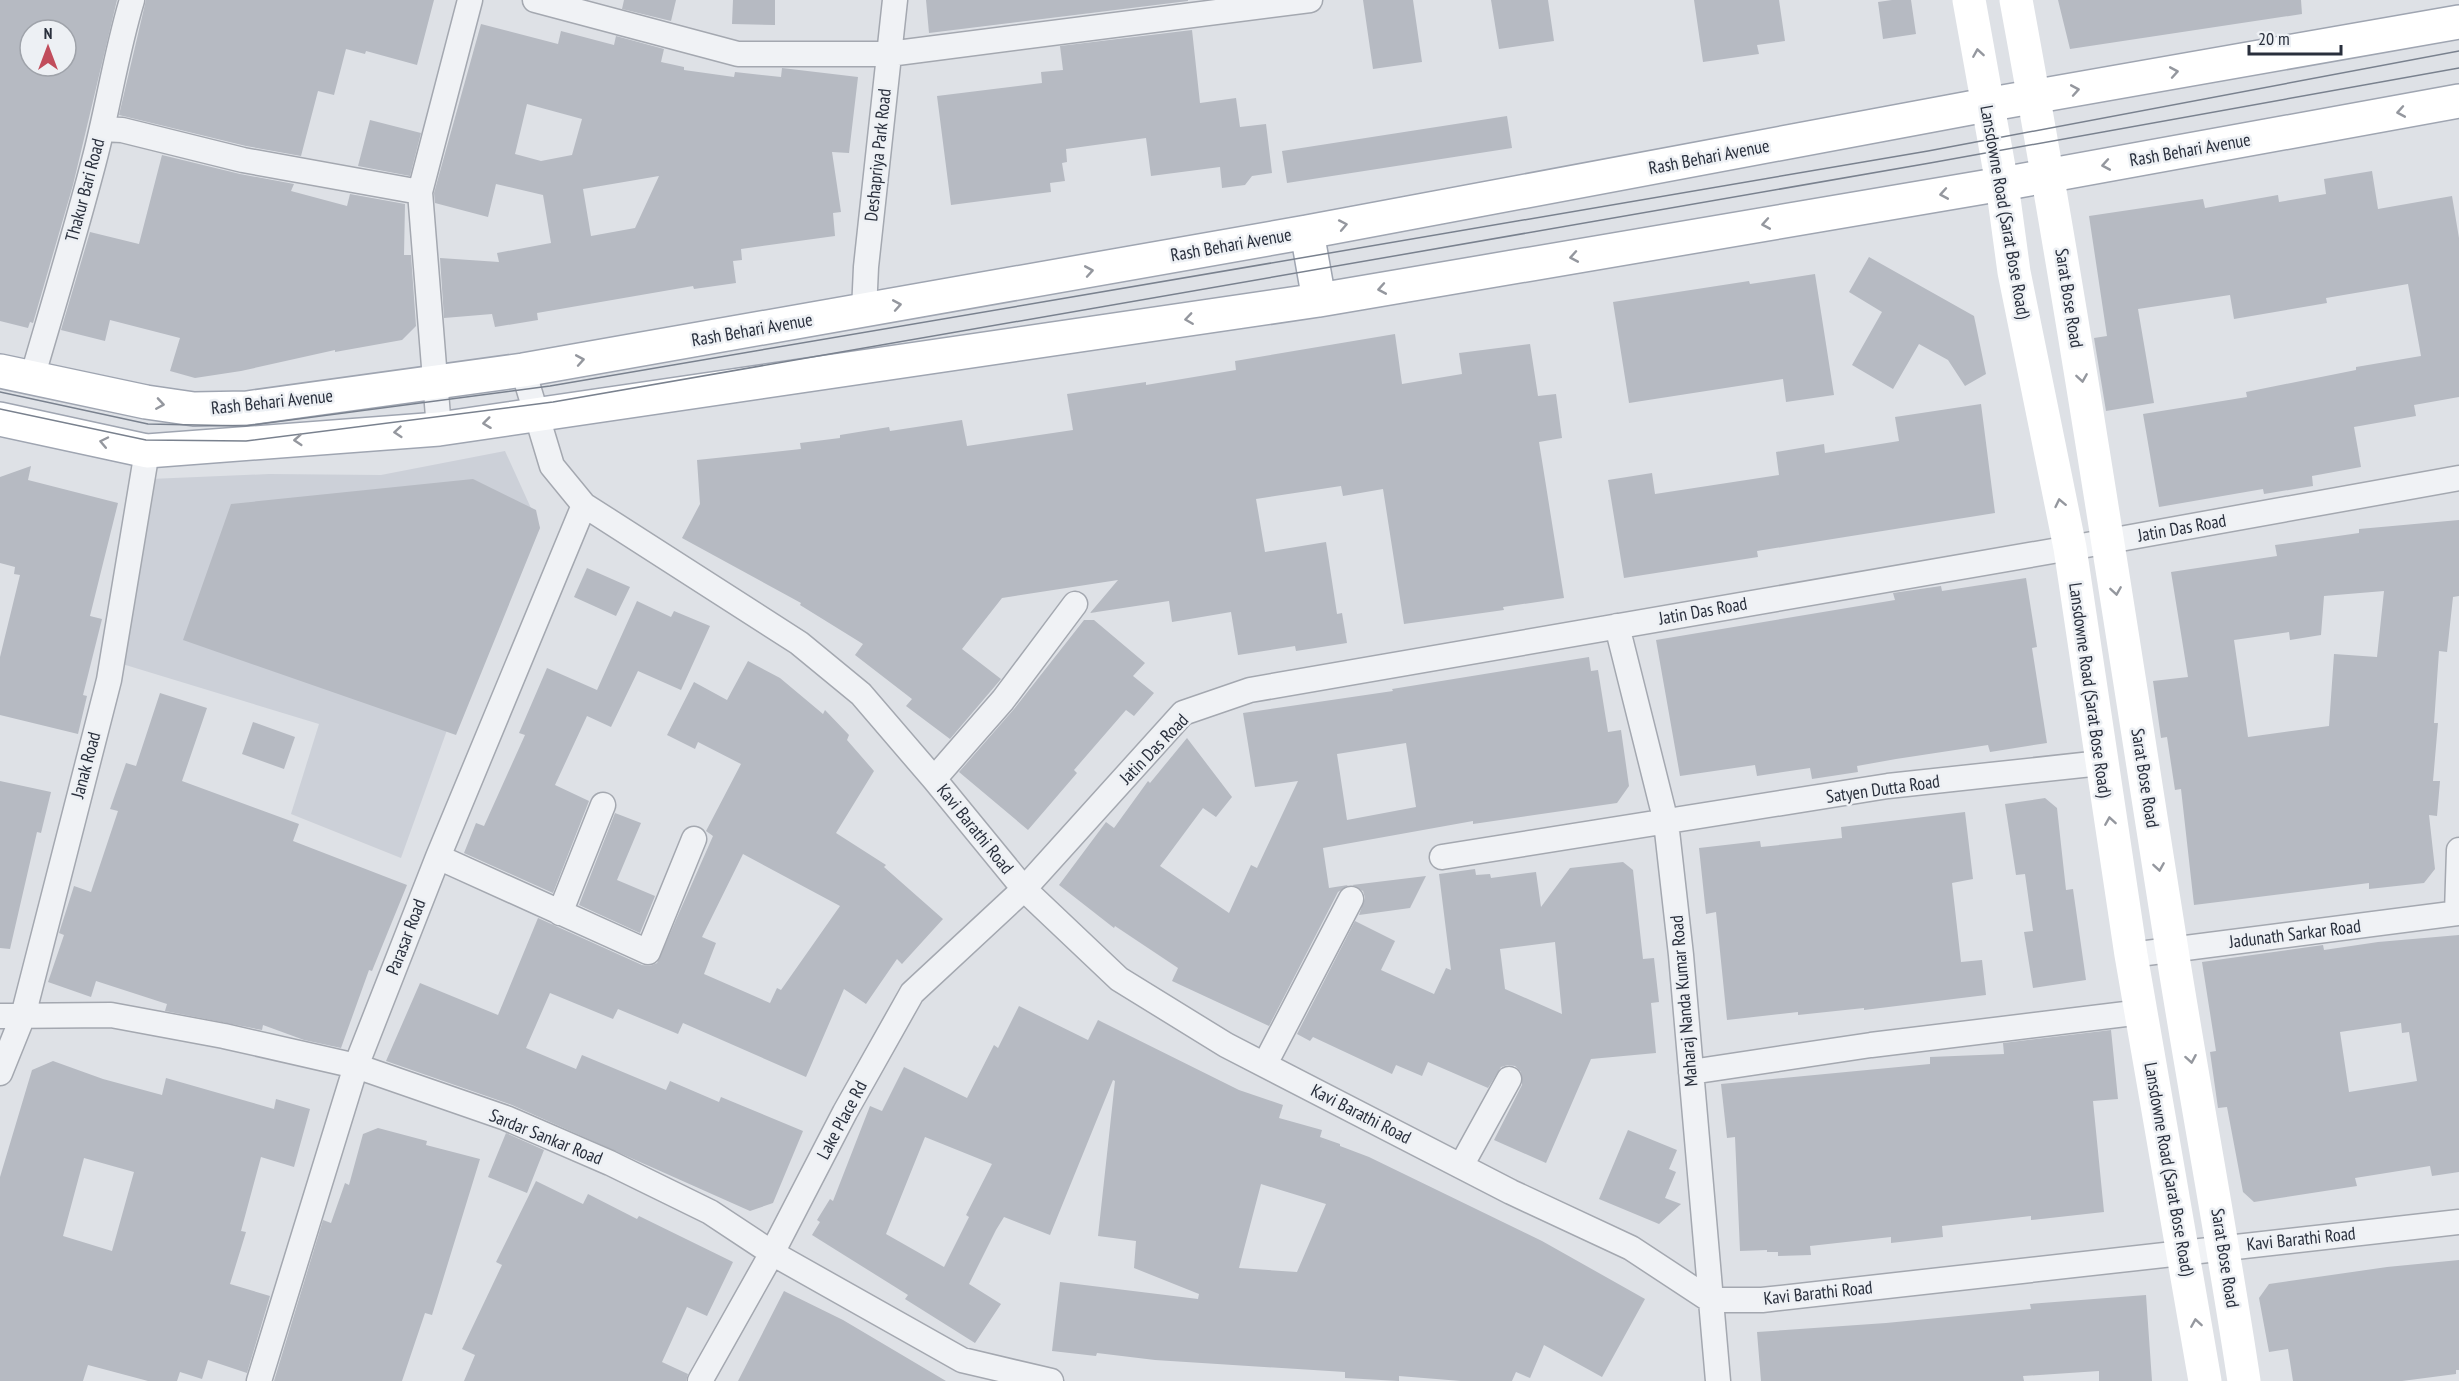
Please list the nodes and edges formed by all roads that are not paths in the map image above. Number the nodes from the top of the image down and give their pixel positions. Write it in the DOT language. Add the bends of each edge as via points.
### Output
graph roads {
  1 [pos="132,0"];
  2 [pos="470,0"];
  3 [pos="534,0"];
  4 [pos="895,0"];
  5 [pos="1310,0"];
  6 [pos="1969,0"];
  7 [pos="2016,0"];
  8 [pos="607,9"];
  9 [pos="2459,22"];
  10 [pos="890,54"];
  11 [pos="2034,97"];
  12 [pos="2459,101"];
  13 [pos="1986,105"];
  14 [pos="102,129"];
  15 [pos="2049,175"];
  16 [pos="2002,184"];
  17 [pos="420,192"];
  18 [pos="1306,232"];
  19 [pos="1319,300"];
  20 [pos="864,311"];
  21 [pos="523,370"];
  22 [pos="0,371"];
  23 [pos="32,378"];
  24 [pos="434,381"];
  25 [pos="536,417"];
  26 [pos="0,419"];
  27 [pos="439,429"];
  28 [pos="147,452"];
  29 [pos="2459,478"];
  30 [pos="584,505"];
  31 [pos="2108,541"];
  32 [pos="2070,548"];
  33 [pos="1075,604"];
  34 [pos="1617,626"];
  35 [pos="2101,762"];
  36 [pos="934,779"];
  37 [pos="603,805"];
  38 [pos="1666,822"];
  39 [pos="694,838"];
  40 [pos="2459,850"];
  41 [pos="438,857"];
  42 [pos="1442,857"];
  43 [pos="1024,889"];
  44 [pos="1351,899"];
  45 [pos="2458,913"];
  46 [pos="560,914"];
  47 [pos="2172,950"];
  48 [pos="2131,955"];
  49 [pos="2142,1012"];
  50 [pos="11,1016"];
  51 [pos="1265,1064"];
  52 [pos="356,1066"];
  53 [pos="0,1072"];
  54 [pos="1691,1072"];
  55 [pos="1509,1079"];
  56 [pos="1461,1166"];
  57 [pos="2459,1222"];
  58 [pos="2224,1247"];
  59 [pos="2184,1251"];
  60 [pos="772,1253"];
  61 [pos="1710,1300"];
  62 [pos="976,1372"];
  63 [pos="259,1381"];
  64 [pos="700,1381"];
  65 [pos="1051,1381"];
  66 [pos="1718,1381"];
  67 [pos="2205,1381"];
  68 [pos="2244,1381"];
  1 -- 14 [label="street, Thakur Bari Road"];
  2 -- 17 [label="street"];
  3 -- 8 [label="street"];
  4 -- 10 [label="street, Deshapriya Park Road"];
  5 -- 10 [label="street"];
  13 -- 6 [label="main road, Lansdowne Road (Sarat Bose Road), one-way"];
  7 -- 11 [label="main road"];
  8 -- 10 [label="street" via="738,54"];
  11 -- 9 [label="main road, Rash Behari Avenue, one-way"];
  10 -- 20 [label="street, Deshapriya Park Road"];
  11 -- 13 [label="main road, Rash Behari Avenue"];
  11 -- 15 [label="main road"];
  12 -- 15 [label="main road, Rash Behari Avenue, one-way"];
  13 -- 16 [label="main road, Lansdowne Road (Sarat Bose Road)"];
  18 -- 13 [label="main road, Rash Behari Avenue, one-way"];
  14 -- 17 [label="street" via="122,130 243,160"];
  14 -- 23 [label="street, Thakur Bari Road"];
  15 -- 16 [label="main road, Rash Behari Avenue"];
  15 -- 31 [label="main road, Sarat Bose Road, one-way"];
  16 -- 19 [label="main road, Rash Behari Avenue, one-way"];
  32 -- 16 [label="main road, Lansdowne Road (Sarat Bose Road), one-way" via="2014,272"];
  17 -- 24 [label="street"];
  18 -- 19 [label="main road"];
  20 -- 18 [label="main road, Rash Behari Avenue, one-way"];
  19 -- 25 [label="main road, Rash Behari Avenue, one-way"];
  21 -- 20 [label="main road, Rash Behari Avenue, one-way"];
  21 -- 24 [label="main road, Rash Behari Avenue"];
  21 -- 25 [label="street, Kavi Barathi Road"];
  22 -- 23 [label="main road, Rash Behari Avenue"];
  23 -- 24 [label="main road, Rash Behari Avenue, one-way" via="194,409 247,408"];
  24 -- 27 [label="street"];
  25 -- 27 [label="main road, Rash Behari Avenue, one-way"];
  25 -- 30 [label="street, Kavi Barathi Road" via="552,466"];
  28 -- 26 [label="main road, Rash Behari Avenue, one-way"];
  27 -- 28 [label="main road, Rash Behari Avenue, one-way"];
  28 -- 50 [label="street, Janak Road" via="109,680"];
  29 -- 31 [label="street, Jatin Das Road"];
  30 -- 36 [label="street, Kavi Barathi Road" via="799,644 861,694"];
  30 -- 41 [label="street, Parasar Road"];
  31 -- 32 [label="street, Jatin Das Road"];
  31 -- 47 [label="main road, Sarat Bose Road, one-way"];
  32 -- 34 [label="street, Jatin Das Road"];
  32 -- 35 [label="main road, Lansdowne Road (Sarat Bose Road)"];
  33 -- 36 [label="street" via="1003,700"];
  34 -- 38 [label="street, Maharaj Nanda Kumar Road"];
  34 -- 43 [label="street, Jatin Das Road" via="1250,690 1183,713"];
  35 -- 38 [label="street, Satyen Dutta Road" via="1888,786"];
  48 -- 35 [label="main road, Lansdowne Road (Sarat Bose Road), one-way"];
  36 -- 43 [label="street, Kavi Barathi Road"];
  37 -- 46 [label="street"];
  38 -- 42 [label="street, Satyen Dutta Road"];
  38 -- 54 [label="street, Maharaj Nanda Kumar Road"];
  39 -- 46 [label="street" via="648,952"];
  40 -- 45 [label="street"];
  41 -- 46 [label="street"];
  41 -- 52 [label="street, Parasar Road"];
  43 -- 51 [label="street, Kavi Barathi Road" via="1119,979 1226,1045"];
  43 -- 60 [label="street, Lake Place Rd" via="912,993"];
  44 -- 51 [label="street"];
  45 -- 47 [label="street, Jadunath Sarkar Road"];
  47 -- 48 [label="street, Jadunath Sarkar Road"];
  47 -- 58 [label="main road, Sarat Bose Road, one-way"];
  48 -- 49 [label="main road, Lansdowne Road (Sarat Bose Road)"];
  49 -- 54 [label="street" via="1871,1045"];
  49 -- 59 [label="main road, Lansdowne Road (Sarat Bose Road)"];
  50 -- 52 [label="street, Sardar Sankar Road" via="111,1015"];
  50 -- 53 [label="street, Janak Road"];
  51 -- 56 [label="street, Kavi Barathi Road"];
  52 -- 60 [label="street, Sardar Sankar Road" via="506,1118 610,1163 710,1212"];
  52 -- 63 [label="street, Parasar Road"];
  54 -- 61 [label="street, Maharaj Nanda Kumar Road"];
  55 -- 56 [label="street"];
  56 -- 61 [label="street, Kavi Barathi Road" via="1631,1248"];
  57 -- 58 [label="street, Kavi Barathi Road"];
  58 -- 59 [label="street, Kavi Barathi Road"];
  58 -- 68 [label="main road, Sarat Bose Road"];
  59 -- 61 [label="street, Kavi Barathi Road" via="1762,1300"];
  67 -- 59 [label="main road, Lansdowne Road (Sarat Bose Road), one-way"];
  60 -- 62 [label="street, Sardar Sankar Road" via="962,1360"];
  60 -- 64 [label="street, Lake Place Rd"];
  61 -- 66 [label="street, Maharaj Nanda Kumar Road"];
  62 -- 65 [label="street, Sardar Sankar Road"];
}
